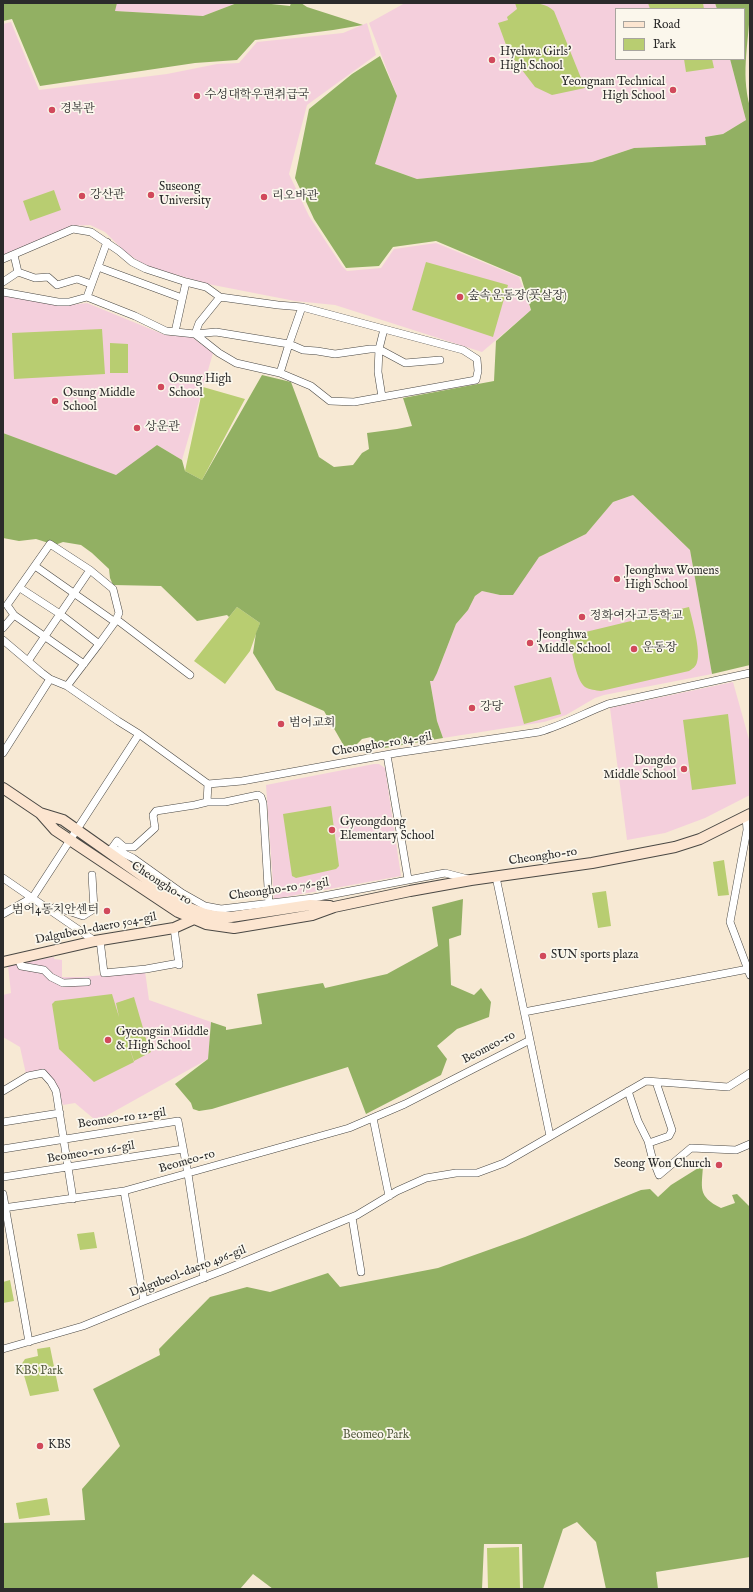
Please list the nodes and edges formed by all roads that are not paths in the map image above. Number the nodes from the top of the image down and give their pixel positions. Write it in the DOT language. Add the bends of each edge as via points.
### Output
graph roads {
  1 [pos="106,242"];
  2 [pos="14,255"];
  3 [pos="3,259"];
  4 [pos="98,267"];
  5 [pos="18,272"];
  6 [pos="3,282"];
  7 [pos="186,282"];
  8 [pos="90,284"];
  9 [pos="3,292"];
  10 [pos="87,297"];
  11 [pos="220,297"];
  12 [pos="182,298"];
  13 [pos="302,306"];
  14 [pos="384,329"];
  15 [pos="175,332"];
  16 [pos="195,334"];
  17 [pos="289,344"];
  18 [pos="379,349"];
  19 [pos="440,360"];
  20 [pos="280,373"];
  21 [pos="382,397"];
  22 [pos="35,566"];
  23 [pos="90,570"];
  24 [pos="20,588"];
  25 [pos="74,593"];
  26 [pos="14,614"];
  27 [pos="60,614"];
  28 [pos="115,621"];
  29 [pos="3,628"];
  30 [pos="44,636"];
  31 [pos="3,640"];
  32 [pos="99,644"];
  33 [pos="28,661"];
  34 [pos="84,664"];
  35 [pos="750,673"];
  36 [pos="190,675"];
  37 [pos="50,678"];
  38 [pos="67,686"];
  39 [pos="139,734"];
  40 [pos="3,753"];
  41 [pos="387,755"];
  42 [pos="208,784"];
  43 [pos="3,788"];
  44 [pos="207,802"];
  45 [pos="40,812"];
  46 [pos="748,815"];
  47 [pos="77,831"];
  48 [pos="70,841"];
  49 [pos="110,850"];
  50 [pos="92,875"];
  51 [pos="496,877"];
  52 [pos="3,878"];
  53 [pos="408,879"];
  54 [pos="470,880"];
  55 [pos="33,897"];
  56 [pos="270,904"];
  57 [pos="334,907"];
  58 [pos="49,910"];
  59 [pos="3,914"];
  60 [pos="194,919"];
  61 [pos="174,928"];
  62 [pos="98,940"];
  63 [pos="18,958"];
  64 [pos="3,962"];
  65 [pos="749,972"];
  66 [pos="87,982"];
  67 [pos="524,1012"];
  68 [pos="530,1040"];
  69 [pos="750,1073"];
  70 [pos="656,1082"];
  71 [pos="3,1091"];
  72 [pos="628,1091"];
  73 [pos="60,1113"];
  74 [pos="373,1118"];
  75 [pos="3,1122"];
  76 [pos="550,1136"];
  77 [pos="64,1138"];
  78 [pos="649,1143"];
  79 [pos="750,1144"];
  80 [pos="3,1149"];
  81 [pos="183,1149"];
  82 [pos="68,1167"];
  83 [pos="188,1174"];
  84 [pos="3,1178"];
  85 [pos="124,1191"];
  86 [pos="3,1194"];
  87 [pos="389,1196"];
  88 [pos="73,1199"];
  89 [pos="4,1208"];
  90 [pos="352,1217"];
  91 [pos="361,1272"];
  92 [pos="204,1278"];
  93 [pos="144,1300"];
  94 [pos="30,1342"];
  95 [pos="3,1349"];
  1 -- 2 [label="street" via="91,232 73,229"];
  1 -- 4 [label="street"];
  1 -- 7 [label="street" via="132,262"];
  2 -- 3 [label="street"];
  2 -- 5 [label="street"];
  4 -- 8 [label="street"];
  4 -- 12 [label="street"];
  5 -- 6 [label="street"];
  5 -- 8 [label="street" via="35,278 48,278 57,285 77,279"];
  7 -- 11 [label="street" via="206,287"];
  7 -- 12 [label="street"];
  8 -- 10 [label="street"];
  9 -- 10 [label="street" via="58,302"];
  10 -- 15 [label="street" via="166,331"];
  11 -- 13 [label="street"];
  11 -- 16 [label="street" via="199,322"];
  12 -- 15 [label="street"];
  13 -- 14 [label="street"];
  13 -- 17 [label="street"];
  14 -- 18 [label="street"];
  14 -- 21 [label="street" via="463,350 477,359 478,371 476,380"];
  15 -- 16 [label="street"];
  16 -- 17 [label="street" via="216,332"];
  16 -- 20 [label="street" via="236,363"];
  17 -- 18 [label="street" via="303,350 335,354"];
  17 -- 20 [label="street"];
  18 -- 19 [label="street" via="404,363"];
  18 -- 21 [label="street" via="378,372"];
  20 -- 21 [label="street" via="311,386 330,401 354,402"];
  22 -- 23 [label="street" via="50,544"];
  22 -- 24 [label="street"];
  22 -- 25 [label="street"];
  23 -- 25 [label="street"];
  23 -- 28 [label="street" via="113,589 119,613"];
  24 -- 26 [label="street" via="7,605"];
  24 -- 27 [label="street"];
  25 -- 27 [label="street"];
  25 -- 28 [label="street"];
  26 -- 29 [label="street"];
  26 -- 30 [label="street"];
  27 -- 30 [label="street"];
  27 -- 32 [label="street"];
  28 -- 32 [label="street"];
  28 -- 36 [label="street"];
  30 -- 33 [label="street"];
  30 -- 34 [label="street"];
  31 -- 33 [label="street"];
  32 -- 34 [label="street"];
  33 -- 37 [label="street"];
  34 -- 38 [label="street"];
  35 -- 41 [label="street, Cheongho-ro 84-gil" via="608,704 539,732"];
  37 -- 38 [label="street"];
  37 -- 40 [label="street"];
  38 -- 39 [label="street"];
  39 -- 42 [label="street"];
  39 -- 47 [label="street"];
  41 -- 42 [label="street, Cheongho-ro 84-gil" via="270,776"];
  41 -- 53 [label="street"];
  42 -- 44 [label="street"];
  43 -- 45 [label="main road, Cheongho-ro"];
  44 -- 49 [label="street" via="196,806 156,811 153,815 154,828 134,847 124,847 117,841"];
  44 -- 56 [label="street" via="225,802 258,795 261,797"];
  45 -- 47 [label="main road, Cheongho-ro" via="63,820"];
  45 -- 48 [label="main road, Cheongho-ro" via="54,830"];
  46 -- 51 [label="main road, Cheongho-ro" via="700,839 675,847 592,863"];
  46 -- 65 [label="street" via="730,922"];
  47 -- 48 [label="street"];
  47 -- 49 [label="main road, Cheongho-ro"];
  48 -- 55 [label="street"];
  48 -- 60 [label="main road, Cheongho-ro" via="171,908"];
  49 -- 56 [label="street, Cheongho-ro 76-gil" via="133,858 205,906 221,909"];
  49 -- 57 [label="main road, Cheongho-ro" via="188,908 215,916 231,917 310,905"];
  50 -- 58 [label="street" via="94,909 83,916 56,908"];
  51 -- 54 [label="main road, Cheongho-ro"];
  51 -- 67 [label="street, Beomeo-ro"];
  52 -- 55 [label="street"];
  53 -- 54 [label="street, Cheongho-ro 76-gil" via="445,873"];
  53 -- 56 [label="street, Cheongho-ro 76-gil"];
  54 -- 57 [label="main road, Cheongho-ro"];
  55 -- 58 [label="street"];
  55 -- 59 [label="street"];
  57 -- 60 [label="main road, Cheongho-ro" via="312,915 234,928 206,924"];
  58 -- 62 [label="street"];
  60 -- 61 [label="main road, Dalgubeol-daero 504-gil"];
  61 -- 62 [label="main road, Dalgubeol-daero 504-gil"];
  61 -- 62 [label="street" via="179,964 104,973"];
  62 -- 63 [label="main road, Dalgubeol-daero 504-gil"];
  63 -- 64 [label="main road, Dalgubeol-daero 504-gil"];
  63 -- 66 [label="street" via="21,966 44,970 63,983"];
  65 -- 67 [label="street"];
  67 -- 68 [label="street, Beomeo-ro"];
  68 -- 74 [label="street, Beomeo-ro"];
  68 -- 76 [label="street"];
  69 -- 70 [label="street, Dalgubeol-daero 496-gil" via="728,1087"];
  70 -- 72 [label="street, Dalgubeol-daero 496-gil" via="646,1081"];
  70 -- 78 [label="street" via="672,1130 669,1136"];
  71 -- 73 [label="street" via="28,1076 43,1073 56,1091"];
  72 -- 76 [label="street, Dalgubeol-daero 496-gil"];
  72 -- 78 [label="street"];
  73 -- 75 [label="street"];
  73 -- 77 [label="street"];
  74 -- 83 [label="street, Beomeo-ro" via="349,1128"];
  74 -- 87 [label="street"];
  76 -- 87 [label="street, Dalgubeol-daero 496-gil" via="491,1168 477,1173 456,1173 426,1178"];
  77 -- 80 [label="street, Beomeo-ro 16-gil"];
  77 -- 81 [label="street, Beomeo-ro 12-gil" via="178,1121"];
  77 -- 82 [label="street"];
  78 -- 79 [label="street" via="659,1175 691,1148 736,1150"];
  81 -- 82 [label="street, Beomeo-ro 16-gil"];
  81 -- 83 [label="street, Beomeo-ro 12-gil"];
  82 -- 84 [label="street, Beomeo-ro 16-gil"];
  82 -- 88 [label="street"];
  83 -- 85 [label="street, Beomeo-ro"];
  83 -- 92 [label="street, Beomeo-ro 12-gil"];
  85 -- 88 [label="street, Beomeo-ro"];
  85 -- 93 [label="street"];
  86 -- 89 [label="street"];
  87 -- 90 [label="street, Dalgubeol-daero 496-gil"];
  88 -- 89 [label="street, Beomeo-ro"];
  89 -- 94 [label="street"];
  90 -- 91 [label="street"];
  90 -- 92 [label="street, Dalgubeol-daero 496-gil"];
  92 -- 93 [label="street, Dalgubeol-daero 496-gil"];
  93 -- 94 [label="street, Dalgubeol-daero 496-gil" via="83,1326"];
  94 -- 95 [label="street, Dalgubeol-daero 496-gil"];
}
